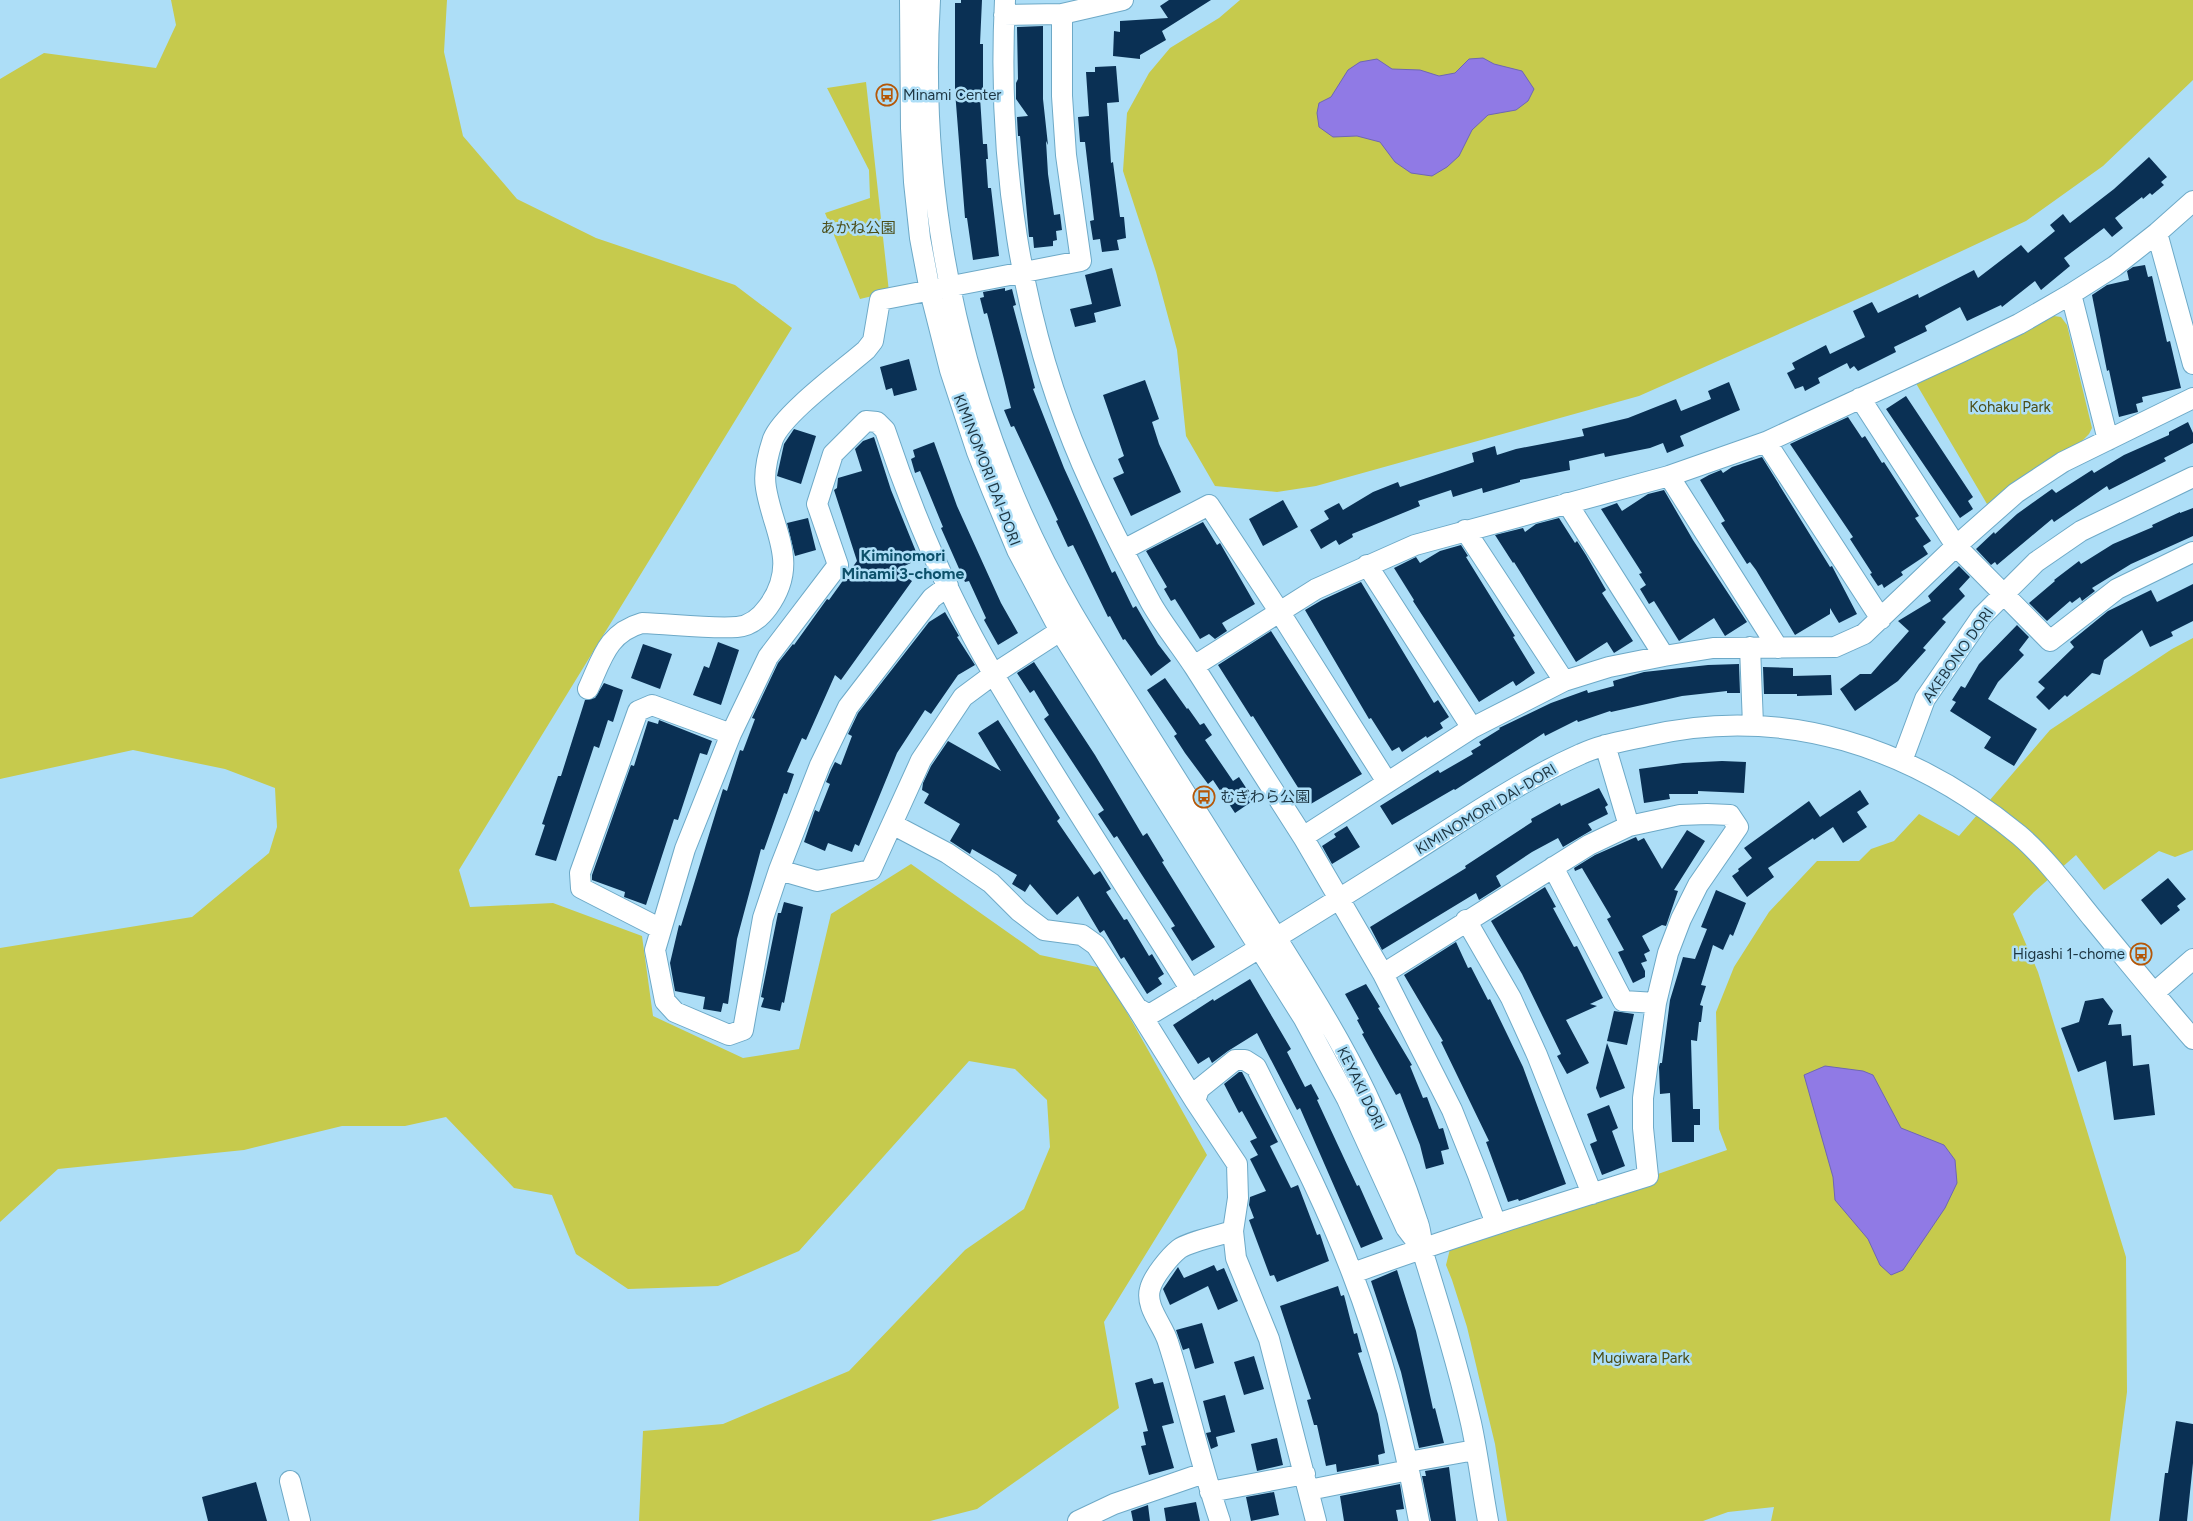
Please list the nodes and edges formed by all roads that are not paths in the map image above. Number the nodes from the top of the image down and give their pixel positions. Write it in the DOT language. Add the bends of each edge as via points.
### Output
graph roads {
  1 [pos="910,0"];
  2 [pos="930,0"];
  3 [pos="1112,2"];
  4 [pos="1005,8"];
  5 [pos="1062,14"];
  6 [pos="2193,201"];
  7 [pos="2157,233"];
  8 [pos="1023,273"];
  9 [pos="950,287"];
  10 [pos="930,291"];
  11 [pos="2071,294"];
  12 [pos="2193,364"];
  13 [pos="1860,398"];
  14 [pos="2193,398"];
  15 [pos="2108,440"];
  16 [pos="1766,442"];
  17 [pos="1669,476"];
  18 [pos="2193,477"];
  19 [pos="1567,502"];
  20 [pos="1465,530"];
  21 [pos="1956,546"];
  22 [pos="1125,550"];
  23 [pos="2193,552"];
  24 [pos="1367,565"];
  25 [pos="948,586"];
  26 [pos="2002,595"];
  27 [pos="1279,611"];
  28 [pos="1881,619"];
  29 [pos="1060,631"];
  30 [pos="1750,647"];
  31 [pos="1778,648"];
  32 [pos="1664,656"];
  33 [pos="1194,666"];
  34 [pos="994,674"];
  35 [pos="1564,681"];
  36 [pos="588,689"];
  37 [pos="1753,725"];
  38 [pos="1472,728"];
  39 [pos="732,734"];
  40 [pos="1605,745"];
  41 [pos="1902,761"];
  42 [pos="1387,782"];
  43 [pos="892,824"];
  44 [pos="1629,826"];
  45 [pos="1303,837"];
  46 [pos="1553,867"];
  47 [pos="779,870"];
  48 [pos="1339,899"];
  49 [pos="1466,920"];
  50 [pos="660,929"];
  51 [pos="1268,943"];
  52 [pos="2193,959"];
  53 [pos="1383,974"];
  54 [pos="1191,990"];
  55 [pos="2154,994"];
  56 [pos="1656,1003"];
  57 [pos="1137,1008"];
  58 [pos="2193,1039"];
  59 [pos="1195,1100"];
  60 [pos="1592,1194"];
  61 [pos="1496,1224"];
  62 [pos="1233,1231"];
  63 [pos="1422,1248"];
  64 [pos="1352,1273"];
  65 [pos="1476,1450"];
  66 [pos="1408,1466"];
  67 [pos="290,1481"];
  68 [pos="1207,1482"];
  69 [pos="1307,1482"];
  70 [pos="1115,1512"];
  71 [pos="300,1521"];
  72 [pos="1078,1521"];
  73 [pos="1220,1521"];
  74 [pos="1316,1521"];
  75 [pos="1418,1521"];
  76 [pos="1488,1521"];
  1 -- 10 [label="street, KIMINOMORI DAI-DORI" via="914,182"];
  2 -- 9 [label="street, KIMINOMORI DAI-DORI" via="927,46 929,138 939,228"];
  3 -- 5 [label="street"];
  4 -- 5 [label="street"];
  4 -- 8 [label="street" via="1003,91 1006,150"];
  5 -- 8 [label="street" via="1066,155 1080,261"];
  6 -- 7 [label="street"];
  7 -- 11 [label="street" via="2115,266"];
  7 -- 12 [label="street"];
  8 -- 9 [label="street"];
  8 -- 22 [label="street" via="1060,404 1082,462"];
  9 -- 10 [label="street"];
  9 -- 51 [label="street, KIMINOMORI DAI-DORI" via="971,373 995,445 1031,534 1072,611"];
  10 -- 29 [label="street, KIMINOMORI DAI-DORI" via="950,370 980,460 1017,550"];
  10 -- 36 [label="street" via="880,300 873,341 787,418 774,438 767,462 766,487 782,542 783,574 774,600 758,620 738,627 642,623 627,627 610,643"];
  11 -- 13 [label="street" via="2019,324"];
  11 -- 15 [label="street"];
  13 -- 16 [label="street"];
  13 -- 21 [label="street"];
  14 -- 15 [label="street"];
  15 -- 21 [label="street" via="2063,462 2016,493"];
  16 -- 17 [label="street"];
  16 -- 28 [label="street"];
  17 -- 19 [label="street"];
  17 -- 31 [label="street"];
  18 -- 26 [label="street, AKEBONO DORI" via="2081,531 2036,562"];
  19 -- 20 [label="street"];
  19 -- 32 [label="street"];
  20 -- 24 [label="street" via="1415,545"];
  20 -- 35 [label="street"];
  21 -- 26 [label="street"];
  21 -- 28 [label="street"];
  22 -- 27 [label="street" via="1208,505"];
  22 -- 33 [label="street" via="1152,605"];
  23 -- 26 [label="street" via="2117,589 2050,641"];
  24 -- 27 [label="street"];
  24 -- 38 [label="street"];
  25 -- 34 [label="street"];
  25 -- 39 [label="street" via="907,495 885,430 877,422 866,421 833,454 817,504 838,565 768,658"];
  25 -- 47 [label="street" via="932,598 848,707 820,765"];
  26 -- 41 [label="street, AKEBONO DORI" via="1982,616 1925,699"];
  27 -- 33 [label="street"];
  27 -- 42 [label="street"];
  28 -- 31 [label="street" via="1864,634 1835,647"];
  29 -- 34 [label="street"];
  29 -- 51 [label="street, KIMINOMORI DAI-DORI"];
  30 -- 31 [label="street"];
  30 -- 32 [label="street" via="1713,648"];
  30 -- 37 [label="street"];
  32 -- 35 [label="street" via="1609,667"];
  33 -- 45 [label="street"];
  34 -- 43 [label="street" via="963,697 921,760"];
  34 -- 54 [label="street"];
  35 -- 38 [label="street"];
  37 -- 40 [label="street, KIMINOMORI DAI-DORI" via="1681,728"];
  37 -- 41 [label="street, KIMINOMORI DAI-DORI" via="1790,727"];
  38 -- 42 [label="street"];
  39 -- 50 [label="street" via="685,848"];
  39 -- 50 [label="street" via="652,705 638,711 580,873 581,888"];
  40 -- 44 [label="street"];
  40 -- 48 [label="street, KIMINOMORI DAI-DORI" via="1525,782"];
  41 -- 55 [label="street, KIMINOMORI DAI-DORI" via="1971,798 2022,838 2069,889"];
  42 -- 45 [label="street"];
  43 -- 47 [label="street" via="871,870 817,881"];
  43 -- 57 [label="street" via="948,853 991,883 1044,930 1082,935 1096,945"];
  44 -- 46 [label="street"];
  44 -- 56 [label="street" via="1680,815 1707,814 1730,816 1738,827 1698,885 1680,919"];
  45 -- 48 [label="street"];
  46 -- 49 [label="street"];
  46 -- 56 [label="street" via="1623,1001"];
  47 -- 50 [label="street" via="764,918 743,1030 729,1035 676,1012 665,1001 655,950"];
  48 -- 51 [label="street, KIMINOMORI DAI-DORI"];
  48 -- 53 [label="street"];
  49 -- 53 [label="street"];
  49 -- 60 [label="street" via="1511,998"];
  51 -- 54 [label="street"];
  51 -- 63 [label="street, KEYAKI DORI" via="1347,1099 1406,1228"];
  52 -- 55 [label="street"];
  53 -- 61 [label="street" via="1452,1110"];
  54 -- 57 [label="street" via="1149,1016"];
  55 -- 58 [label="street, KIMINOMORI DAI-DORI"];
  56 -- 60 [label="street" via="1643,1098 1648,1176"];
  57 -- 59 [label="street"];
  59 -- 62 [label="street" via="1237,1164 1238,1198"];
  59 -- 64 [label="street" via="1199,1089 1235,1060 1245,1060 1256,1068 1313,1181"];
  60 -- 61 [label="street"];
  61 -- 63 [label="street"];
  62 -- 68 [label="street" via="1179,1249 1155,1277 1149,1291 1150,1303 1175,1362"];
  62 -- 69 [label="street" via="1236,1258 1269,1339"];
  63 -- 64 [label="street"];
  63 -- 65 [label="street, KEYAKI DORI" via="1453,1350"];
  64 -- 66 [label="street" via="1373,1333"];
  65 -- 66 [label="street"];
  65 -- 76 [label="street, KEYAKI DORI"];
  66 -- 69 [label="street"];
  66 -- 75 [label="street"];
  67 -- 71 [label="street"];
  68 -- 69 [label="street"];
  68 -- 70 [label="street"];
  68 -- 73 [label="street"];
  69 -- 74 [label="street"];
  70 -- 72 [label="street"];
}
